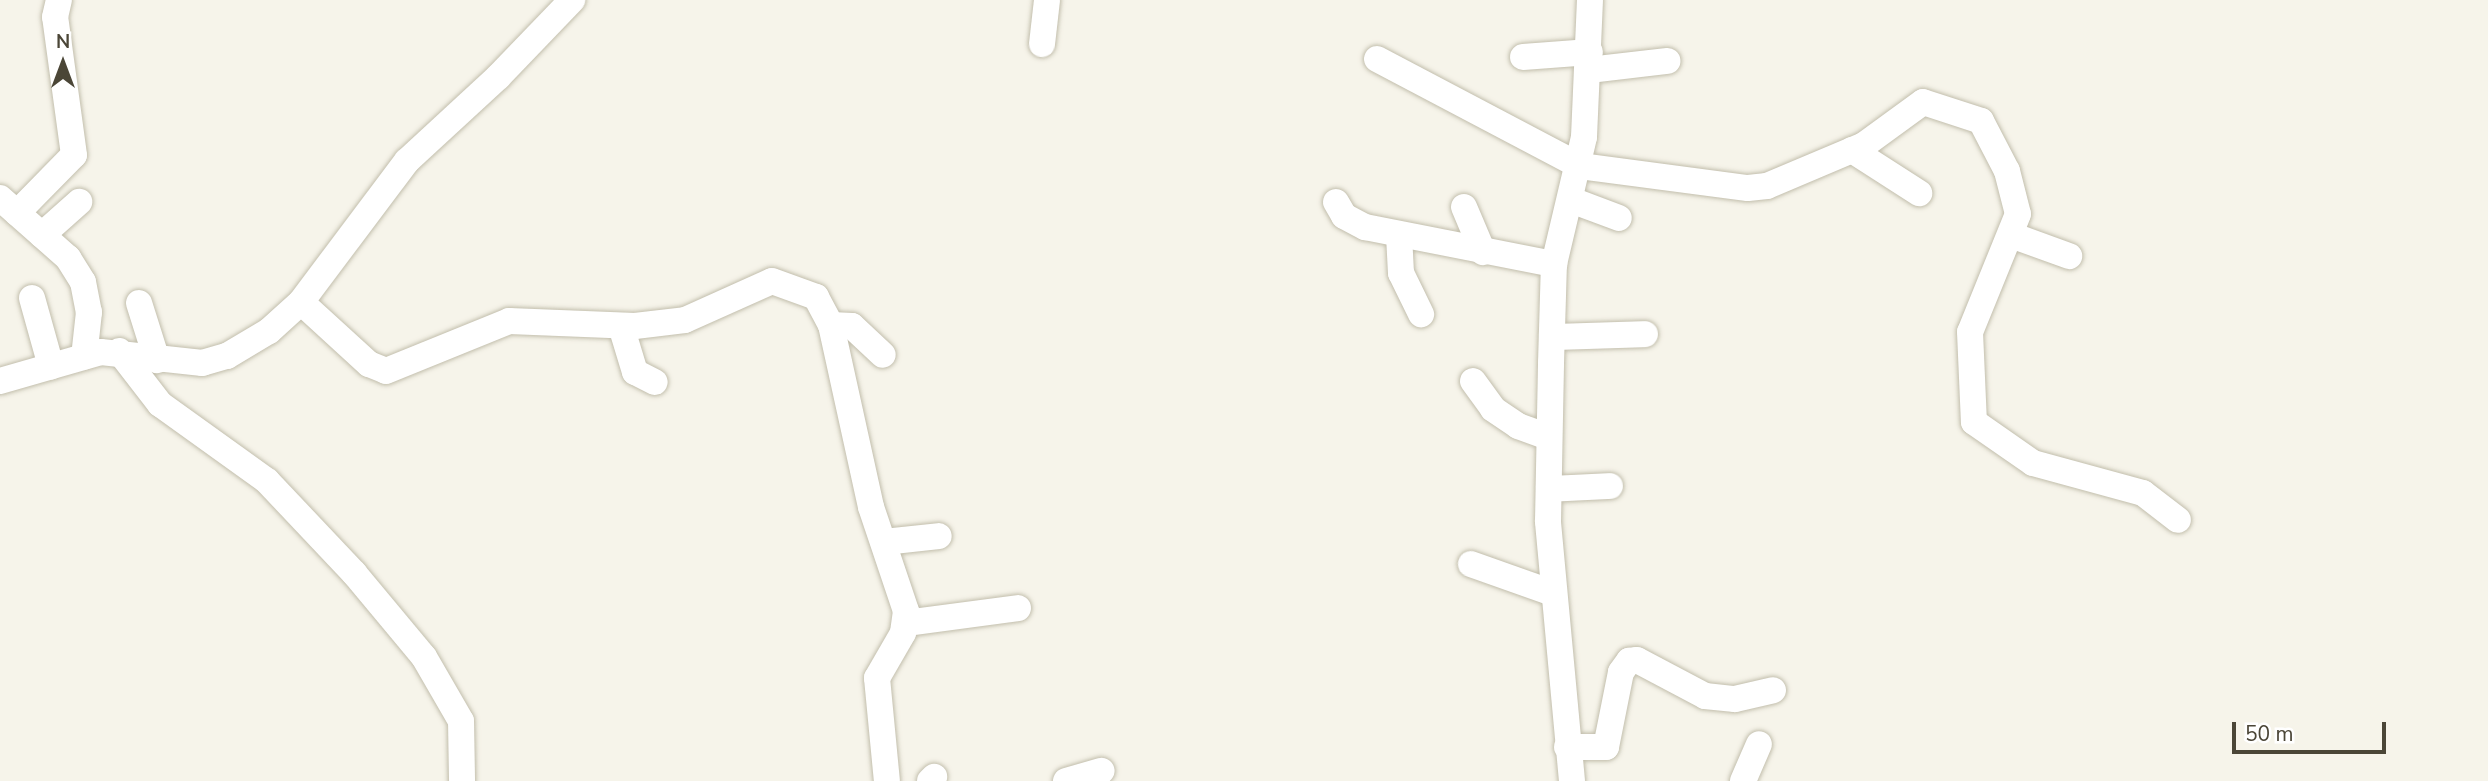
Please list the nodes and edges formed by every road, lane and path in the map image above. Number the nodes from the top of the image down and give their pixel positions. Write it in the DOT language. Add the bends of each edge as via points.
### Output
graph roads {
  1 [pos="58,0"];
  2 [pos="572,0"];
  3 [pos="1047,0"];
  4 [pos="1590,0"];
  5 [pos="1042,44"];
  6 [pos="1523,57"];
  7 [pos="1377,59"];
  8 [pos="1590,61"];
  9 [pos="1667,61"];
  10 [pos="1852,150"];
  11 [pos="1580,166"];
  12 [pos="1919,193"];
  13 [pos="1571,200"];
  14 [pos="79,202"];
  15 [pos="1336,202"];
  16 [pos="9,206"];
  17 [pos="1464,207"];
  18 [pos="1619,218"];
  19 [pos="42,235"];
  20 [pos="1399,235"];
  21 [pos="2011,235"];
  22 [pos="1483,252"];
  23 [pos="2069,256"];
  24 [pos="1554,264"];
  25 [pos="33,298"];
  26 [pos="138,303"];
  27 [pos="1421,314"];
  28 [pos="285,318"];
  29 [pos="831,325"];
  30 [pos="621,326"];
  31 [pos="1645,334"];
  32 [pos="1552,337"];
  33 [pos="119,351"];
  34 [pos="883,355"];
  35 [pos="84,357"];
  36 [pos="157,360"];
  37 [pos="51,366"];
  38 [pos="0,381"];
  39 [pos="1472,382"];
  40 [pos="655,383"];
  41 [pos="1549,437"];
  42 [pos="1609,486"];
  43 [pos="1549,489"];
  44 [pos="2178,520"];
  45 [pos="939,536"];
  46 [pos="884,542"];
  47 [pos="1471,564"];
  48 [pos="1553,593"];
  49 [pos="1018,608"];
  50 [pos="906,623"];
  51 [pos="1773,690"];
  52 [pos="1759,744"];
  53 [pos="1567,747"];
  54 [pos="1102,771"];
  55 [pos="462,781"];
  56 [pos="887,781"];
  57 [pos="1066,781"];
  58 [pos="1572,781"];
  59 [pos="1743,781"];
  1 -- 16 [label="street" via="55,17 74,155"];
  2 -- 28 [label="street" via="394,175"];
  3 -- 5 [label="street"];
  4 -- 8 [label="street"];
  6 -- 8 [label="street"];
  7 -- 11 [label="street"];
  8 -- 9 [label="street"];
  8 -- 11 [label="street"];
  10 -- 11 [label="street" via="1758,188"];
  10 -- 12 [label="street"];
  10 -- 21 [label="street" via="1923,102 1981,121 2011,187 2018,214"];
  11 -- 13 [label="street"];
  13 -- 18 [label="street"];
  13 -- 24 [label="street"];
  14 -- 19 [label="street"];
  15 -- 20 [label="street" via="1353,222"];
  16 -- 19 [label="street"];
  17 -- 22 [label="street"];
  19 -- 35 [label="street" via="68,258 83,282 89,312"];
  20 -- 22 [label="street"];
  20 -- 27 [label="street" via="1401,273"];
  21 -- 23 [label="street"];
  21 -- 44 [label="street" via="1970,332 1974,422 2033,463 2143,493"];
  22 -- 24 [label="street"];
  24 -- 32 [label="street"];
  25 -- 37 [label="street"];
  26 -- 36 [label="street"];
  28 -- 30 [label="street" via="386,371 509,321 566,320"];
  28 -- 36 [label="street" via="227,356 202,363"];
  29 -- 30 [label="street" via="816,297 772,281 685,320"];
  29 -- 34 [label="street" via="852,326"];
  29 -- 46 [label="street" via="852,428"];
  30 -- 40 [label="street" via="635,372"];
  31 -- 32 [label="street"];
  32 -- 41 [label="street"];
  33 -- 35 [label="street"];
  33 -- 36 [label="street"];
  33 -- 55 [label="street" via="160,404 267,481 354,573 424,657 461,721"];
  35 -- 37 [label="street"];
  37 -- 38 [label="street"];
  39 -- 41 [label="street" via="1493,410 1518,426"];
  41 -- 43 [label="street"];
  42 -- 43 [label="street"];
  43 -- 48 [label="street"];
  45 -- 46 [label="street"];
  46 -- 50 [label="street"];
  47 -- 48 [label="street"];
  48 -- 53 [label="street"];
  49 -- 50 [label="street"];
  50 -- 56 [label="street" via="877,678"];
  51 -- 53 [label="street" via="1735,699 1705,696 1637,660 1629,661 1621,672 1606,747"];
  52 -- 59 [label="street"];
  53 -- 58 [label="street"];
  54 -- 57 [label="street"];
}
